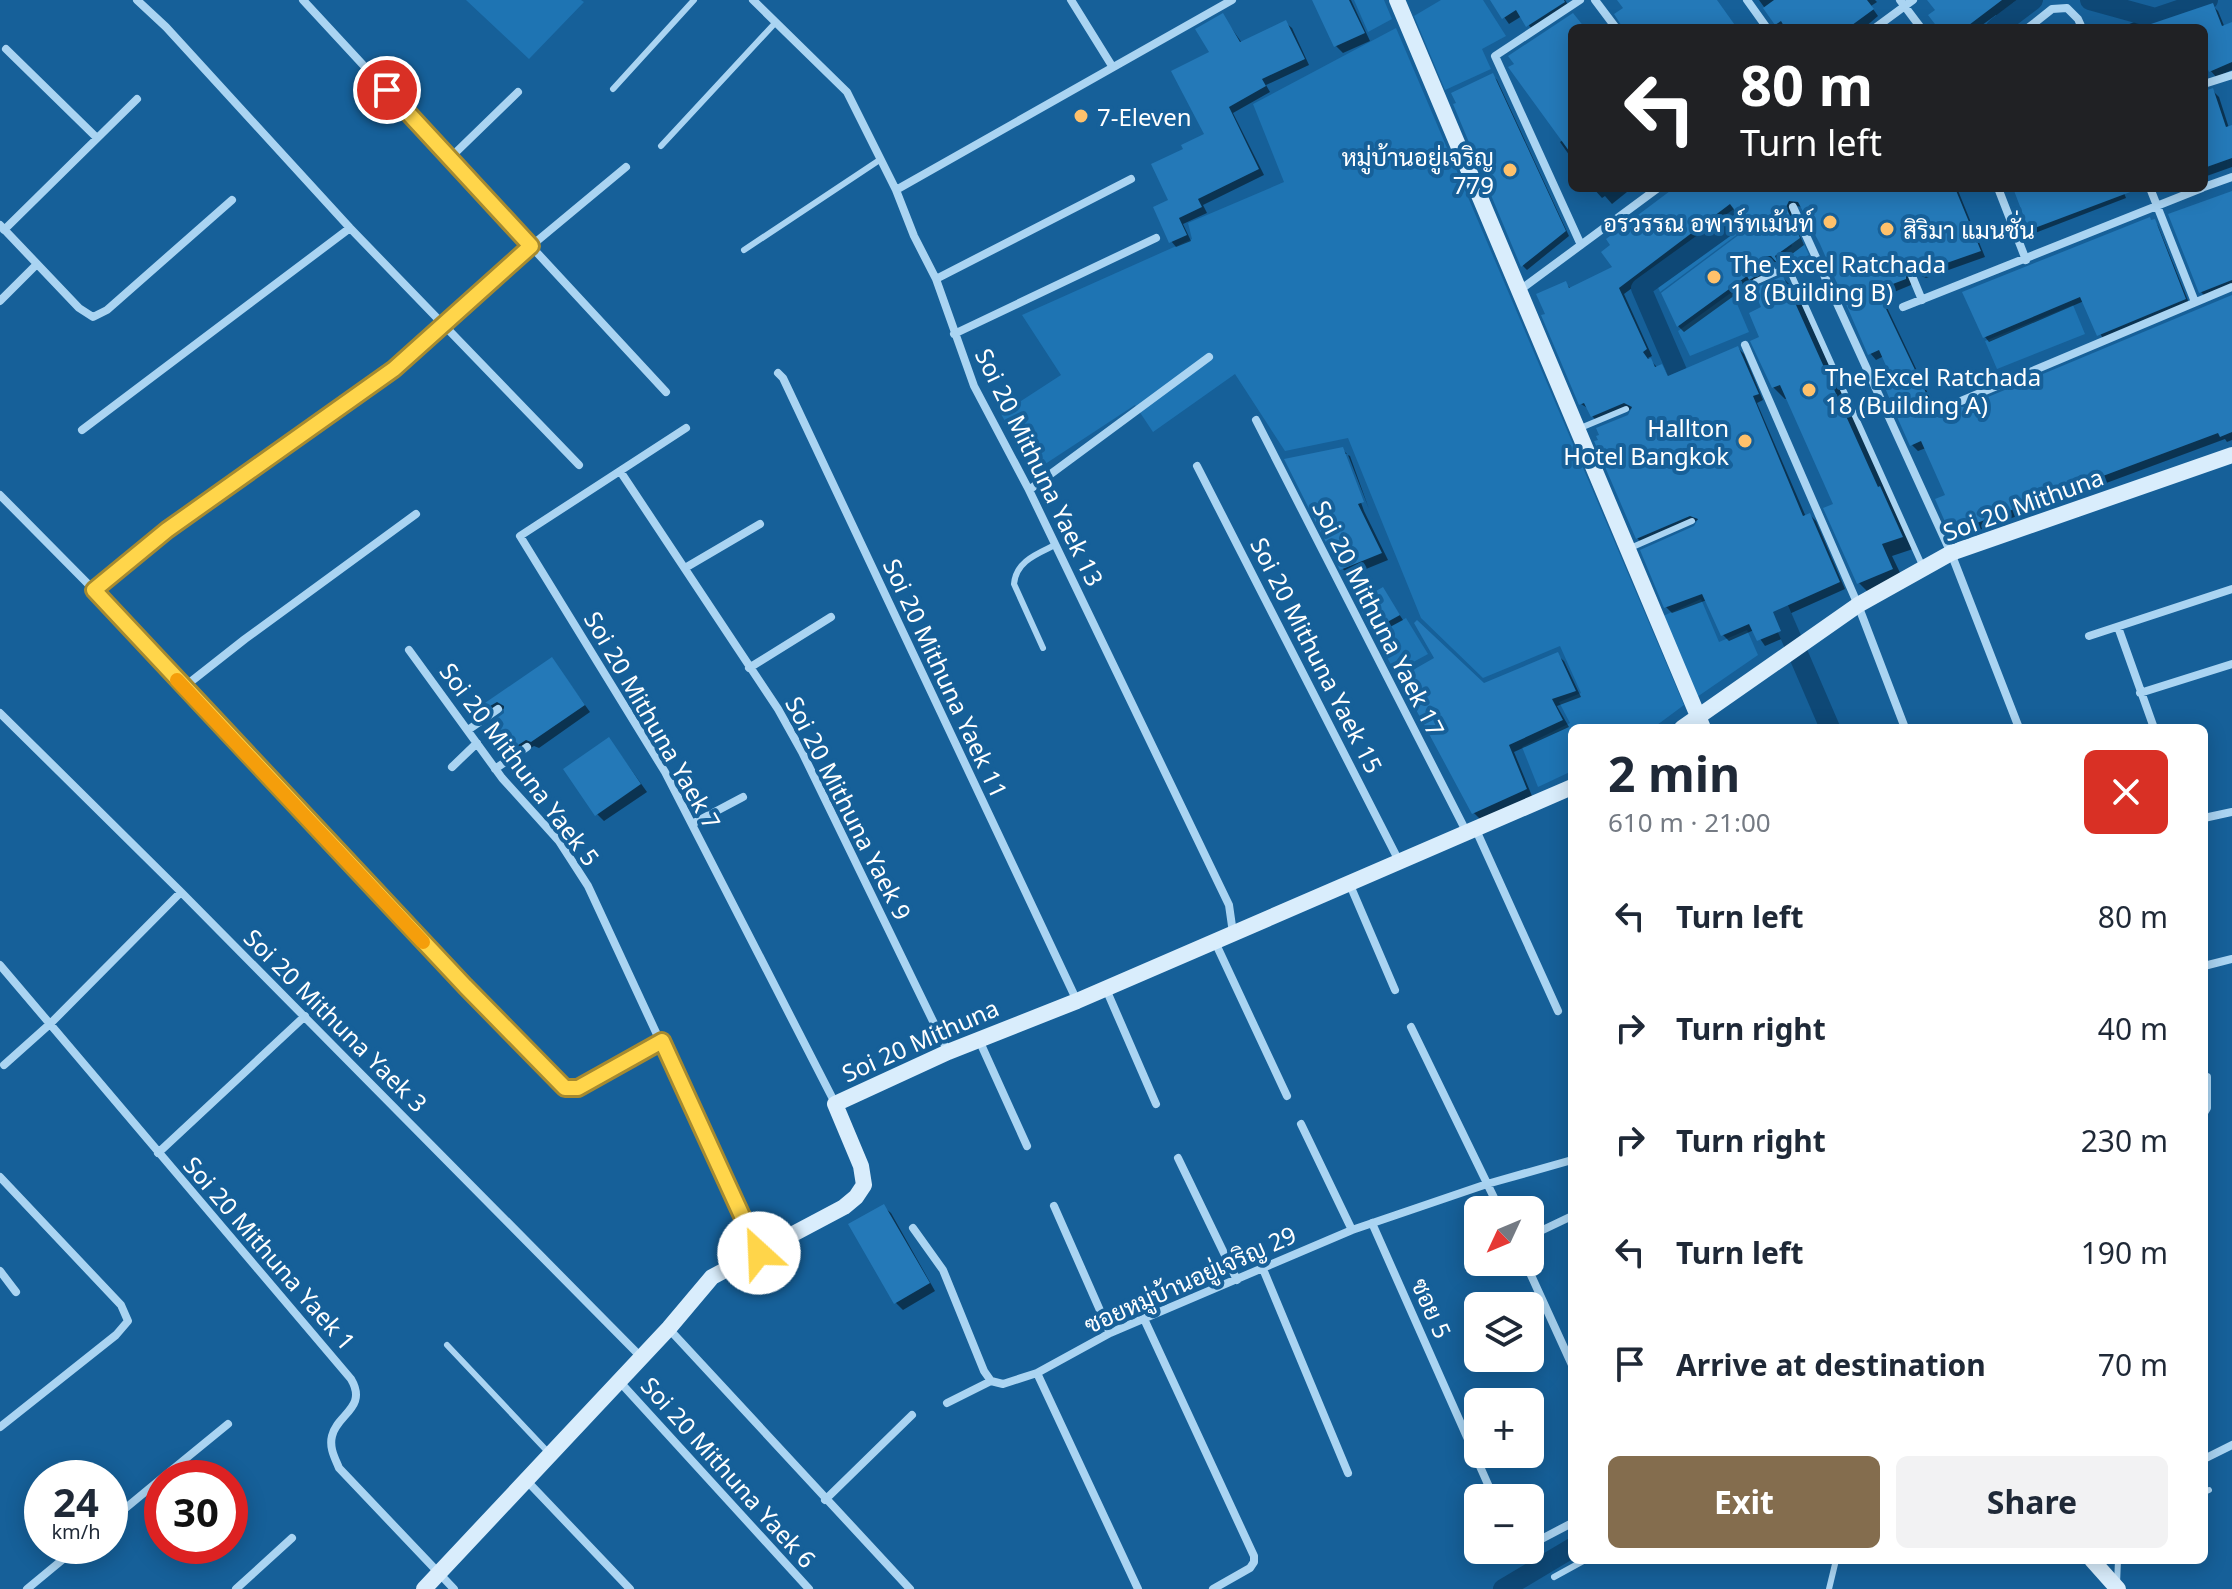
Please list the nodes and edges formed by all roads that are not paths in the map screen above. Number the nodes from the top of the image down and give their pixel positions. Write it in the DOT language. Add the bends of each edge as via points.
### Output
graph roads {
  1 [pos="137,0"];
  2 [pos="303,0"];
  3 [pos="694,0"];
  4 [pos="753,0"];
  5 [pos="1071,0"];
  6 [pos="1232,0"];
  7 [pos="1397,0"];
  8 [pos="1580,0"];
  9 [pos="1595,0"];
  10 [pos="1747,0"];
  11 [pos="1913,0"];
  12 [pos="1221,3"];
  13 [pos="1902,3"];
  14 [pos="776,22"];
  15 [pos="1613,24"];
  16 [pos="1764,24"];
  17 [pos="1879,24"];
  18 [pos="1918,24"];
  19 [pos="2033,24"];
  20 [pos="2080,24"];
  21 [pos="6,49"];
  22 [pos="1112,66"];
  23 [pos="2232,75"];
  24 [pos="2208,83"];
  25 [pos="613,89"];
  26 [pos="518,92"];
  27 [pos="137,99"];
  28 [pos="97,138"];
  29 [pos="661,146"];
  30 [pos="450,158"];
  31 [pos="881,159"];
  32 [pos="626,167"];
  33 [pos="2232,177"];
  34 [pos="1131,179"];
  35 [pos="2208,186"];
  36 [pos="896,190"];
  37 [pos="1653,192"];
  38 [pos="2000,192"];
  39 [pos="2152,192"];
  40 [pos="2192,192"];
  41 [pos="232,200"];
  42 [pos="2157,205"];
  43 [pos="1793,207"];
  44 [pos="2,228"];
  45 [pos="350,228"];
  46 [pos="1156,238"];
  47 [pos="1581,245"];
  48 [pos="531,246"];
  49 [pos="744,250"];
  50 [pos="2026,260"];
  51 [pos="1768,261"];
  52 [pos="37,264"];
  53 [pos="1774,273"];
  54 [pos="1912,276"];
  55 [pos="1766,277"];
  56 [pos="936,279"];
  57 [pos="1755,282"];
  58 [pos="1770,286"];
  59 [pos="2232,287"];
  60 [pos="1520,290"];
  61 [pos="1922,300"];
  62 [pos="0,301"];
  63 [pos="2195,302"];
  64 [pos="1903,307"];
  65 [pos="443,324"];
  66 [pos="954,334"];
  67 [pos="1745,345"];
  68 [pos="1209,357"];
  69 [pos="778,373"];
  70 [pos="666,392"];
  71 [pos="1961,401"];
  72 [pos="1626,409"];
  73 [pos="1256,420"];
  74 [pos="686,428"];
  75 [pos="1578,429"];
  76 [pos="82,430"];
  77 [pos="2232,455"];
  78 [pos="579,465"];
  79 [pos="1197,466"];
  80 [pos="620,471"];
  81 [pos="1029,490"];
  82 [pos="0,495"];
  83 [pos="416,514"];
  84 [pos="1692,521"];
  85 [pos="760,524"];
  86 [pos="1055,545"];
  87 [pos="1628,549"];
  88 [pos="1951,553"];
  89 [pos="685,568"];
  90 [pos="1924,569"];
  91 [pos="2232,589"];
  92 [pos="94,590"];
  93 [pos="1858,605"];
  94 [pos="831,617"];
  95 [pos="2118,627"];
  96 [pos="2089,636"];
  97 [pos="1043,648"];
  98 [pos="409,650"];
  99 [pos="2232,664"];
  100 [pos="749,668"];
  101 [pos="184,687"];
  102 [pos="2140,693"];
  103 [pos="498,709"];
  104 [pos="0,713"];
  105 [pos="1700,722"];
  106 [pos="1903,724"];
  107 [pos="2017,724"];
  108 [pos="2152,724"];
  109 [pos="468,730"];
  110 [pos="477,743"];
  111 [pos="527,747"];
  112 [pos="452,767"];
  113 [pos="495,769"];
  114 [pos="1568,789"];
  115 [pos="743,797"];
  116 [pos="2232,812"];
  117 [pos="2208,817"];
  118 [pos="692,824"];
  119 [pos="1472,832"];
  120 [pos="1401,863"];
  121 [pos="1350,885"];
  122 [pos="181,892"];
  123 [pos="1234,934"];
  124 [pos="1215,942"];
  125 [pos="2232,959"];
  126 [pos="0,965"];
  127 [pos="2208,965"];
  128 [pos="1105,989"];
  129 [pos="1395,990"];
  130 [pos="1077,1001"];
  131 [pos="1558,1011"];
  132 [pos="305,1016"];
  133 [pos="51,1023"];
  134 [pos="1411,1027"];
  135 [pos="979,1040"];
  136 [pos="662,1041"];
  137 [pos="948,1052"];
  138 [pos="4,1065"];
  139 [pos="1287,1096"];
  140 [pos="835,1104"];
  141 [pos="1156,1104"];
  142 [pos="1301,1124"];
  143 [pos="1027,1146"];
  144 [pos="158,1153"];
  145 [pos="1178,1158"];
  146 [pos="1568,1161"];
  147 [pos="0,1177"];
  148 [pos="1487,1184"];
  149 [pos="1493,1196"];
  150 [pos="1054,1206"];
  151 [pos="1568,1218"];
  152 [pos="1372,1223"];
  153 [pos="913,1228"];
  154 [pos="1544,1229"];
  155 [pos="1352,1230"];
  156 [pos="759,1253"];
  157 [pos="1263,1269"];
  158 [pos="0,1271"];
  159 [pos="1531,1276"];
  160 [pos="1237,1280"];
  161 [pos="16,1292"];
  162 [pos="1145,1321"];
  163 [pos="669,1328"];
  164 [pos="1110,1333"];
  165 [pos="447,1345"];
  166 [pos="1568,1356"];
  167 [pos="641,1357"];
  168 [pos="1037,1373"];
  169 [pos="619,1381"];
  170 [pos="991,1381"];
  171 [pos="947,1403"];
  172 [pos="912,1415"];
  173 [pos="228,1424"];
  174 [pos="0,1427"];
  175 [pos="2232,1445"];
  176 [pos="551,1455"];
  177 [pos="2208,1457"];
  178 [pos="184,1460"];
  179 [pos="1348,1473"];
  180 [pos="527,1481"];
  181 [pos="1488,1484"];
  182 [pos="144,1493"];
  183 [pos="825,1500"];
  184 [pos="128,1506"];
  185 [pos="1568,1525"];
  186 [pos="292,1538"];
  187 [pos="1544,1538"];
  188 [pos="57,1564"];
  189 [pos="1578,1564"];
  190 [pos="1835,1564"];
  191 [pos="2095,1564"];
  192 [pos="2118,1564"];
  193 [pos="440,1574"];
  194 [pos="1554,1577"];
  195 [pos="2116,1588"];
  196 [pos="27,1589"];
  197 [pos="236,1589"];
  198 [pos="424,1589"];
  199 [pos="454,1589"];
  200 [pos="630,1589"];
  201 [pos="809,1589"];
  202 [pos="910,1589"];
  203 [pos="1138,1589"];
  204 [pos="1213,1589"];
  205 [pos="1829,1589"];
  1 -- 45 [label="street"];
  2 -- 30 [label="street"];
  3 -- 25 [label="lane"];
  4 -- 14 [label="street, Soi 20 Mithuna Yaek 13"];
  5 -- 22 [label="street"];
  6 -- 12 [label="street"];
  7 -- 60 [label="street"];
  8 -- 47 [label="street" via="1495,56"];
  9 -- 15 [label="street"];
  10 -- 16 [label="street"];
  11 -- 13 [label="street"];
  12 -- 22 [label="street"];
  13 -- 17 [label="street"];
  13 -- 18 [label="street"];
  14 -- 29 [label="lane"];
  14 -- 31 [label="street, Soi 20 Mithuna Yaek 13" via="847,92"];
  19 -- 20 [label="street" via="2052,9 2067,8"];
  21 -- 28 [label="street"];
  22 -- 36 [label="street"];
  23 -- 24 [label="street"];
  26 -- 30 [label="street"];
  27 -- 28 [label="street"];
  28 -- 44 [label="street"];
  30 -- 48 [label="street"];
  31 -- 36 [label="street, Soi 20 Mithuna Yaek 13"];
  31 -- 49 [label="lane"];
  32 -- 48 [label="street"];
  33 -- 35 [label="street"];
  34 -- 56 [label="street"];
  36 -- 56 [label="street, Soi 20 Mithuna Yaek 13"];
  37 -- 47 [label="street"];
  38 -- 50 [label="street"];
  39 -- 42 [label="street"];
  40 -- 42 [label="street"];
  41 -- 52 [label="street" via="93,317"];
  42 -- 50 [label="street"];
  42 -- 63 [label="street"];
  43 -- 88 [label="street"];
  44 -- 52 [label="street"];
  45 -- 65 [label="street"];
  45 -- 76 [label="street"];
  46 -- 66 [label="street"];
  47 -- 60 [label="street"];
  48 -- 65 [label="street"];
  48 -- 70 [label="street"];
  50 -- 61 [label="street"];
  51 -- 53 [label="lane"];
  52 -- 62 [label="street"];
  53 -- 55 [label="lane"];
  53 -- 90 [label="lane" via="1788,267"];
  54 -- 61 [label="street"];
  55 -- 57 [label="lane"];
  55 -- 58 [label="lane"];
  56 -- 66 [label="street, Soi 20 Mithuna Yaek 13"];
  59 -- 63 [label="street"];
  60 -- 75 [label="street"];
  61 -- 64 [label="street"];
  63 -- 71 [label="street"];
  65 -- 78 [label="street"];
  65 -- 92 [label="street" via="394,369 167,530"];
  66 -- 81 [label="street, Soi 20 Mithuna Yaek 13" via="974,386"];
  67 -- 93 [label="street"];
  68 -- 81 [label="street"];
  69 -- 130 [label="street, Soi 20 Mithuna Yaek 11"];
  72 -- 75 [label="lane"];
  73 -- 119 [label="street, Soi 20 Mithuna Yaek 17"];
  74 -- 80 [label="street, Soi 20 Mithuna Yaek 7"];
  75 -- 87 [label="street"];
  77 -- 88 [label="street, Soi 20 Mithuna"];
  79 -- 120 [label="street, Soi 20 Mithuna Yaek 15"];
  80 -- 89 [label="street, Soi 20 Mithuna Yaek 9"];
  80 -- 118 [label="street, Soi 20 Mithuna Yaek 7" via="520,536"];
  81 -- 86 [label="street, Soi 20 Mithuna Yaek 13"];
  82 -- 92 [label="street"];
  83 -- 101 [label="street"];
  84 -- 87 [label="lane"];
  85 -- 89 [label="street"];
  86 -- 97 [label="lane" via="1028,559 1015,574 1014,584"];
  86 -- 123 [label="street, Soi 20 Mithuna Yaek 13" via="1229,905"];
  87 -- 105 [label="street"];
  88 -- 90 [label="street, Soi 20 Mithuna"];
  88 -- 107 [label="street"];
  89 -- 100 [label="street, Soi 20 Mithuna Yaek 9"];
  90 -- 93 [label="street, Soi 20 Mithuna"];
  91 -- 95 [label="street"];
  92 -- 101 [label="street"];
  93 -- 105 [label="street, Soi 20 Mithuna"];
  93 -- 106 [label="street"];
  94 -- 100 [label="street"];
  95 -- 96 [label="street"];
  95 -- 102 [label="street"];
  98 -- 109 [label="street, Soi 20 Mithuna Yaek 5"];
  99 -- 102 [label="street"];
  100 -- 137 [label="street, Soi 20 Mithuna Yaek 9" via="802,752"];
  101 -- 136 [label="street" via="565,1088 578,1088"];
  102 -- 108 [label="street"];
  103 -- 109 [label="street"];
  104 -- 122 [label="street, Soi 20 Mithuna Yaek 3"];
  109 -- 110 [label="street, Soi 20 Mithuna Yaek 5"];
  110 -- 112 [label="street"];
  110 -- 113 [label="street, Soi 20 Mithuna Yaek 5"];
  111 -- 113 [label="street"];
  113 -- 136 [label="street, Soi 20 Mithuna Yaek 5" via="559,841 588,886"];
  114 -- 119 [label="street, Soi 20 Mithuna"];
  115 -- 118 [label="street"];
  116 -- 117 [label="street"];
  118 -- 140 [label="street, Soi 20 Mithuna Yaek 7"];
  119 -- 120 [label="street, Soi 20 Mithuna"];
  119 -- 131 [label="street, Soi 20 Mithuna Yaek 17"];
  120 -- 121 [label="street, Soi 20 Mithuna"];
  121 -- 123 [label="street, Soi 20 Mithuna"];
  121 -- 129 [label="street"];
  122 -- 132 [label="street, Soi 20 Mithuna Yaek 3"];
  122 -- 133 [label="street"];
  123 -- 124 [label="street, Soi 20 Mithuna"];
  124 -- 128 [label="street, Soi 20 Mithuna"];
  124 -- 139 [label="street"];
  125 -- 127 [label="street"];
  126 -- 133 [label="street, Soi 20 Mithuna Yaek 1"];
  128 -- 130 [label="street, Soi 20 Mithuna"];
  128 -- 141 [label="street"];
  130 -- 135 [label="street, Soi 20 Mithuna"];
  132 -- 144 [label="street"];
  132 -- 167 [label="street, Soi 20 Mithuna Yaek 3"];
  133 -- 138 [label="street"];
  133 -- 144 [label="street, Soi 20 Mithuna Yaek 1"];
  134 -- 148 [label="street"];
  135 -- 137 [label="street, Soi 20 Mithuna"];
  135 -- 143 [label="street"];
  136 -- 156 [label="street, Soi 20 Mithuna Yaek 5"];
  137 -- 140 [label="street, Soi 20 Mithuna"];
  140 -- 156 [label="street, Soi 20 Mithuna" via="864,1185 844,1207"];
  142 -- 155 [label="street"];
  144 -- 193 [label="street, Soi 20 Mithuna Yaek 1" via="351,1379 356,1398 332,1434 339,1468"];
  145 -- 160 [label="street"];
  146 -- 148 [label="street, ซอยหมู่บ้านอยู่เจริญ 29"];
  147 -- 174 [label="street" via="121,1305 128,1321"];
  148 -- 149 [label="street"];
  148 -- 152 [label="street, ซอยหมู่บ้านอยู่เจริญ 29"];
  150 -- 164 [label="street"];
  151 -- 154 [label="street"];
  152 -- 155 [label="street, ซอยหมู่บ้านอยู่เจริญ 29"];
  152 -- 181 [label="street, ซอย 5"];
  153 -- 170 [label="street" via="943,1270"];
  155 -- 157 [label="street, ซอยหมู่บ้านอยู่เจริญ 29"];
  156 -- 163 [label="street, Soi 20 Mithuna" via="712,1277"];
  157 -- 160 [label="street, ซอยหมู่บ้านอยู่เจริญ 29"];
  157 -- 179 [label="street"];
  158 -- 161 [label="street"];
  159 -- 166 [label="street"];
  160 -- 162 [label="street, ซอยหมู่บ้านอยู่เจริญ 29"];
  162 -- 164 [label="street, ซอยหมู่บ้านอยู่เจริญ 29"];
  162 -- 204 [label="street" via="1254,1556 1250,1568"];
  163 -- 167 [label="street, Soi 20 Mithuna"];
  163 -- 183 [label="street"];
  164 -- 168 [label="street, ซอยหมู่บ้านอยู่เจริญ 29"];
  165 -- 176 [label="lane"];
  167 -- 169 [label="street, Soi 20 Mithuna"];
  168 -- 170 [label="street, ซอยหมู่บ้านอยู่เจริญ 29" via="1003,1384"];
  168 -- 203 [label="street"];
  169 -- 176 [label="street, Soi 20 Mithuna"];
  169 -- 201 [label="street, Soi 20 Mithuna Yaek 6"];
  170 -- 171 [label="street, ซอยหมู่บ้านอยู่เจริญ 29"];
  172 -- 183 [label="street"];
  173 -- 178 [label="street"];
  175 -- 177 [label="street"];
  176 -- 180 [label="street, Soi 20 Mithuna"];
  180 -- 193 [label="street, Soi 20 Mithuna"];
  180 -- 200 [label="street"];
  182 -- 184 [label="street"];
  183 -- 202 [label="street"];
  185 -- 187 [label="street"];
  186 -- 197 [label="street"];
  188 -- 196 [label="street"];
  189 -- 194 [label="lane"];
  190 -- 205 [label="lane"];
  191 -- 195 [label="street"];
  192 -- 195 [label="lane"];
  193 -- 198 [label="street, Soi 20 Mithuna"];
  193 -- 199 [label="street, Soi 20 Mithuna Yaek 1"];
}
